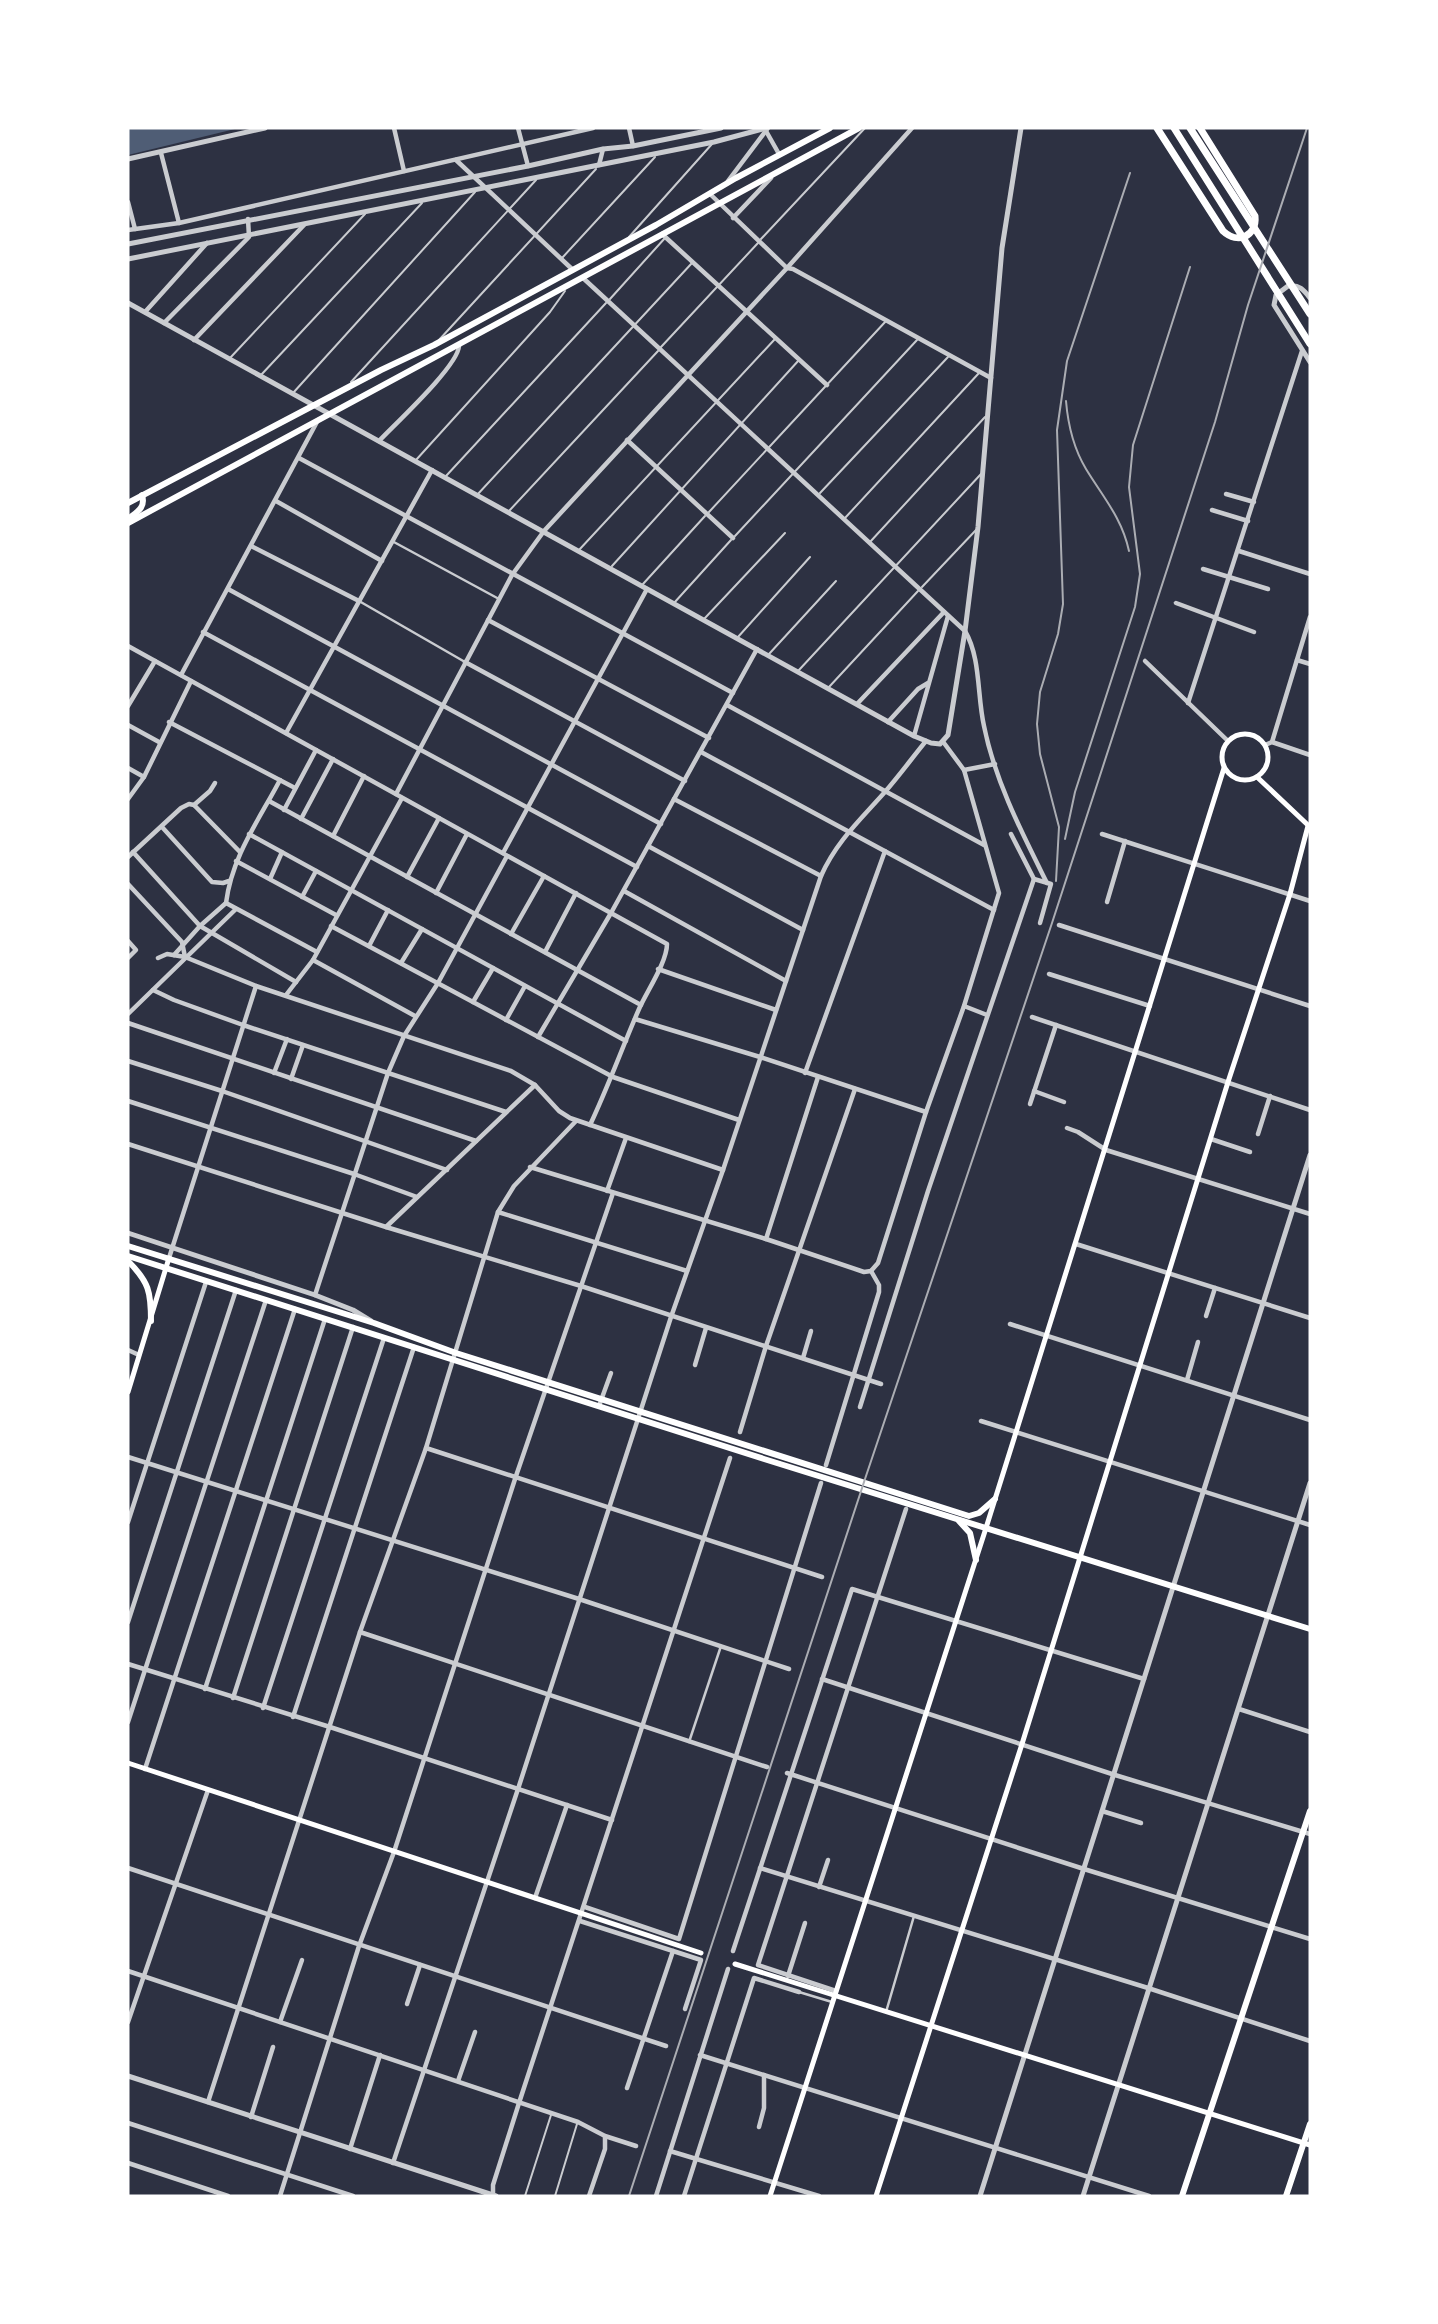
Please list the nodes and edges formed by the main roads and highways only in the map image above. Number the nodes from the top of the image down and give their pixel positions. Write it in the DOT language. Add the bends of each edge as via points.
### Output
graph roads {
  1 [pos="830,128"];
  2 [pos="859,128"];
  3 [pos="1157,128"];
  4 [pos="1174,128"];
  5 [pos="1190,128"];
  6 [pos="1200,128"];
  7 [pos="624,243"];
  8 [pos="583,278"];
  9 [pos="1310,314"];
  10 [pos="1310,344"];
  11 [pos="142,495"];
  12 [pos="128,503"];
  13 [pos="128,521"];
  14 [pos="1224,768"];
  15 [pos="1257,777"];
  16 [pos="1309,826"];
  17 [pos="128,1246"];
  18 [pos="169,1258"];
  19 [pos="128,1259"];
  20 [pos="167,1269"];
  21 [pos="151,1321"];
  22 [pos="455,1356"];
  23 [pos="128,1392"];
  24 [pos="640,1415"];
  25 [pos="995,1499"];
  26 [pos="954,1518"];
  27 [pos="986,1528"];
  28 [pos="1080,1557"];
  29 [pos="976,1560"];
  30 [pos="1310,1629"];
  31 [pos="128,1763"];
  32 [pos="1310,1811"];
  33 [pos="1307,1833"];
  34 [pos="701,1957"];
  35 [pos="735,1964"];
  36 [pos="834,1996"];
  37 [pos="929,2026"];
  38 [pos="1209,2113"];
  39 [pos="1310,2124"];
  40 [pos="1307,2144"];
  41 [pos="770,2196"];
  42 [pos="876,2196"];
  43 [pos="1182,2196"];
  44 [pos="1286,2196"];
  1 -- 7 [label="main road"];
  2 -- 8 [label="main road"];
  3 -- 6 [label="highway" via="1223,231 1240,238 1251,233 1256,222 1250,205"];
  4 -- 10 [label="highway"];
  5 -- 9 [label="highway"];
  7 -- 8 [label="main road" via="587,268"];
  7 -- 11 [label="main road"];
  8 -- 13 [label="main road"];
  11 -- 12 [label="main road"];
  11 -- 13 [label="main road" via="141,509"];
  14 -- 15 [label="main road" via="1235,778"];
  14 -- 15 [label="main road" via="1222,754 1228,741 1247,734 1268,752 1266,766"];
  14 -- 25 [label="main road"];
  15 -- 16 [label="main road"];
  16 -- 28 [label="main road"];
  17 -- 18 [label="main road"];
  18 -- 20 [label="main road"];
  18 -- 22 [label="main road" via="374,1323"];
  19 -- 20 [label="main road"];
  19 -- 21 [label="main road" via="147,1283"];
  20 -- 21 [label="main road"];
  20 -- 22 [label="main road"];
  21 -- 23 [label="main road"];
  22 -- 24 [label="main road"];
  24 -- 25 [label="main road" via="969,1516"];
  24 -- 26 [label="main road"];
  25 -- 27 [label="main road"];
  26 -- 27 [label="main road"];
  26 -- 29 [label="main road" via="970,1533"];
  27 -- 28 [label="main road"];
  27 -- 29 [label="main road"];
  28 -- 30 [label="main road"];
  28 -- 37 [label="main road"];
  29 -- 36 [label="main road"];
  31 -- 34 [label="main road"];
  32 -- 33 [label="main road"];
  33 -- 38 [label="main road"];
  35 -- 36 [label="main road"];
  36 -- 37 [label="main road"];
  36 -- 41 [label="main road"];
  37 -- 38 [label="main road"];
  37 -- 42 [label="main road"];
  38 -- 40 [label="main road"];
  38 -- 43 [label="main road"];
  39 -- 40 [label="main road"];
  40 -- 44 [label="main road"];
}
